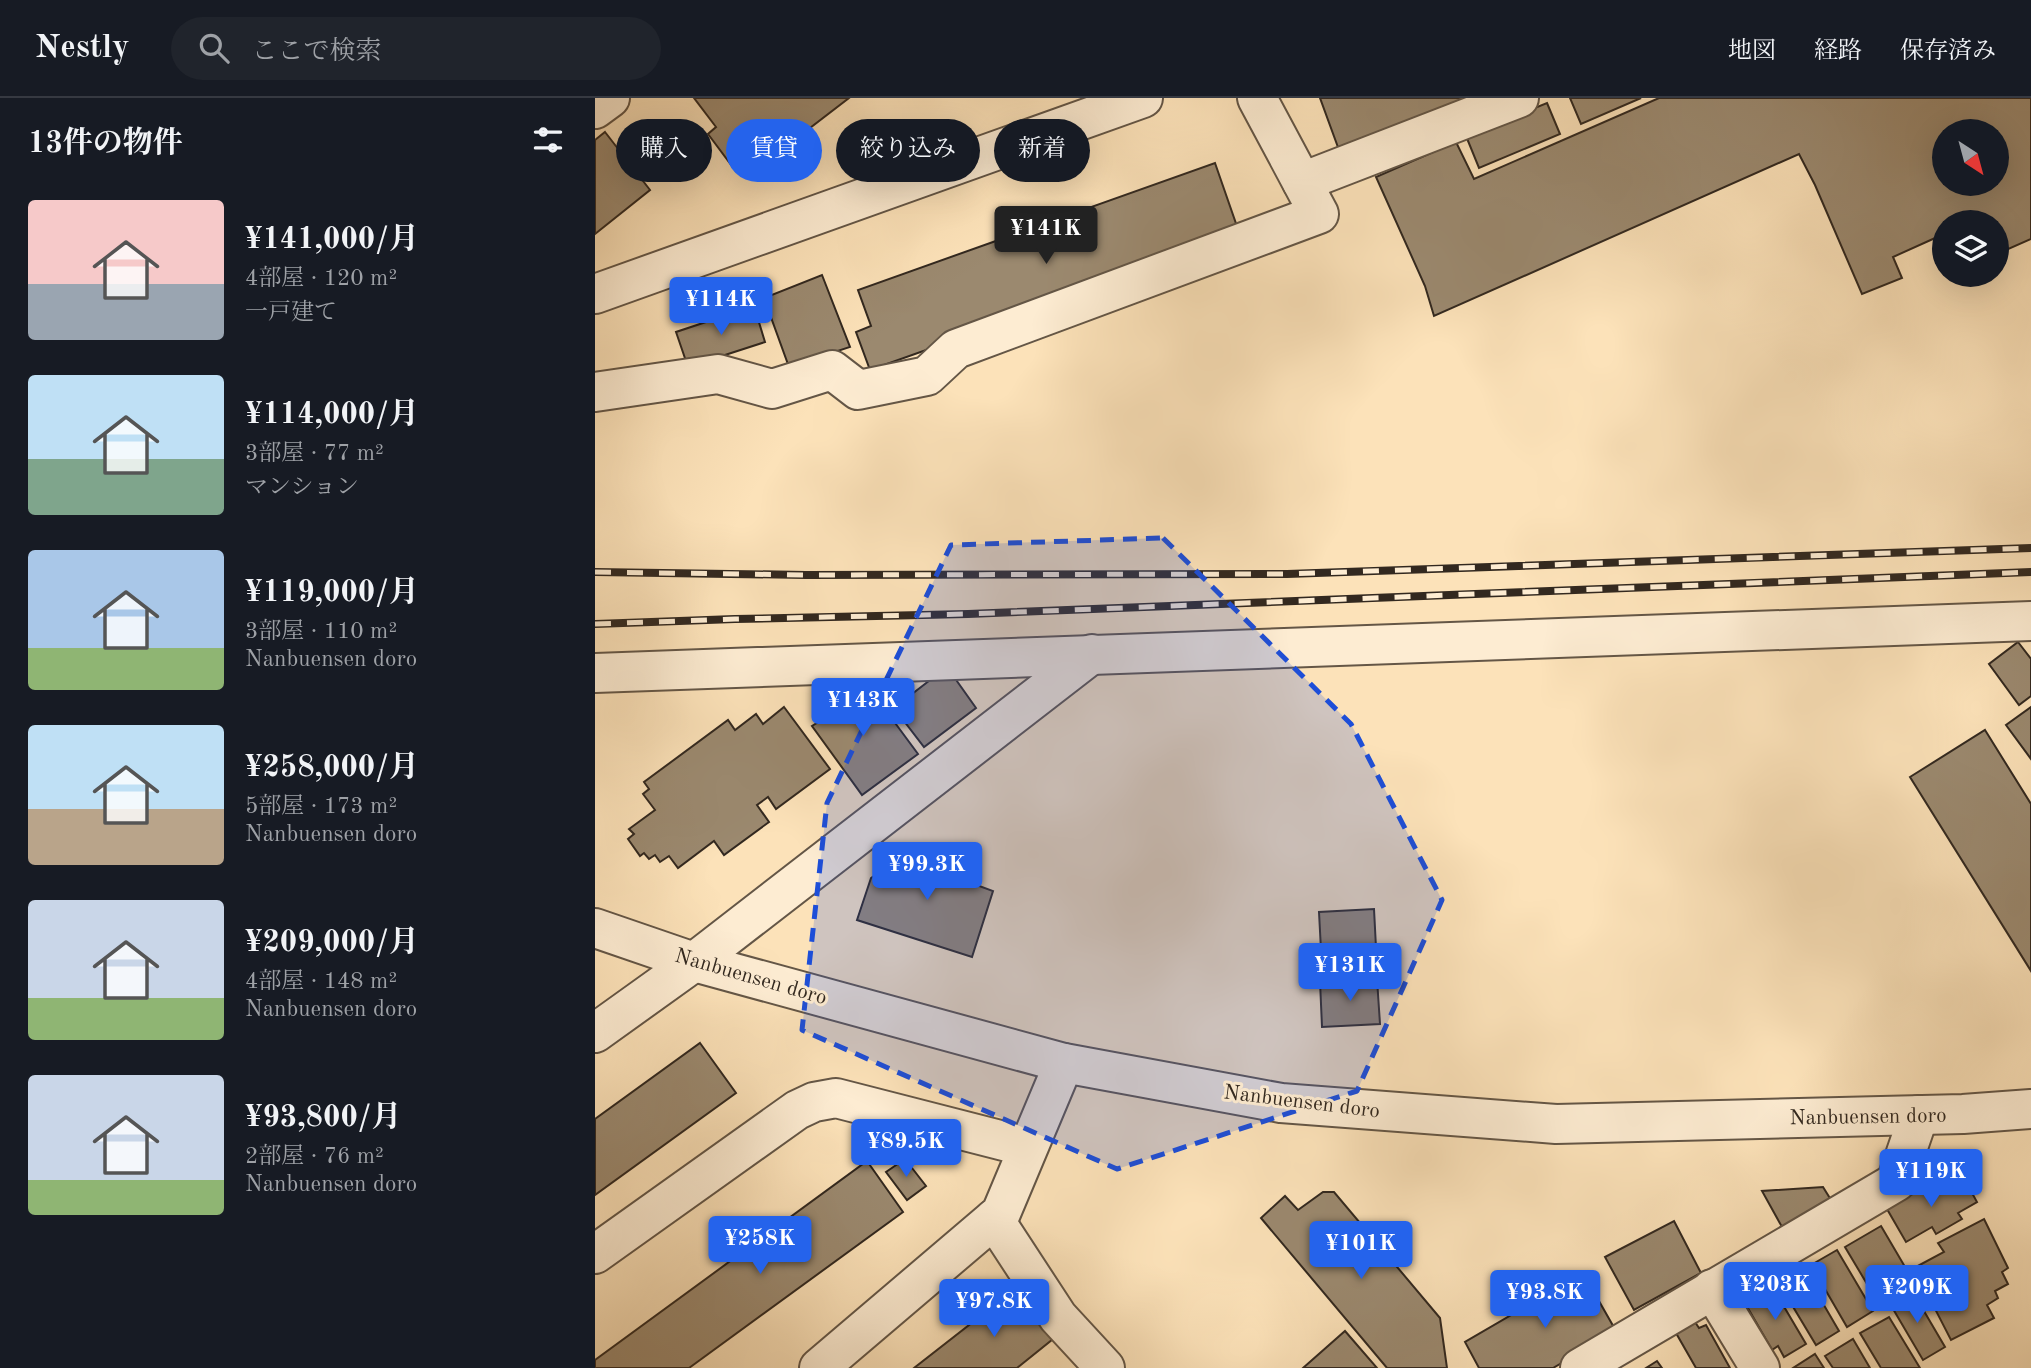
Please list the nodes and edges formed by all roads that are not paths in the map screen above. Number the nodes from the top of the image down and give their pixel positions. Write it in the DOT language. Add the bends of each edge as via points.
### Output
graph roads {
  1 [pos="610,98"];
  2 [pos="1143,98"];
  3 [pos="1257,98"];
  4 [pos="1519,98"];
  5 [pos="595,110"];
  6 [pos="1302,182"];
  7 [pos="595,294"];
  8 [pos="595,392"];
  9 [pos="2031,621"];
  10 [pos="1092,654"];
  11 [pos="595,673"];
  12 [pos="595,928"];
  13 [pos="694,961"];
  14 [pos="595,1033"];
  15 [pos="1064,1063"];
  16 [pos="2031,1109"];
  17 [pos="1919,1115"];
  18 [pos="1027,1147"];
  19 [pos="993,1219"];
  20 [pos="595,1254"];
  21 [pos="1712,1289"];
  22 [pos="818,1368"];
  23 [pos="1105,1368"];
  24 [pos="1580,1368"];
  25 [pos="1760,1368"];
  1 -- 5 [label="street"];
  2 -- 7 [label="street"];
  3 -- 6 [label="street"];
  4 -- 6 [label="street"];
  6 -- 8 [label="street" via="1319,214 956,349 927,376 858,390 832,370 772,389 718,374"];
  9 -- 10 [label="street"];
  10 -- 11 [label="street"];
  10 -- 13 [label="street"];
  12 -- 13 [label="street, Nanbuensen doro"];
  13 -- 14 [label="street"];
  13 -- 15 [label="street, Nanbuensen doro"];
  15 -- 17 [label="street, Nanbuensen doro" via="1281,1103 1556,1124"];
  15 -- 18 [label="street"];
  16 -- 17 [label="street, Nanbuensen doro"];
  17 -- 21 [label="street" via="1896,1182"];
  18 -- 19 [label="street" via="1001,1213"];
  18 -- 20 [label="street" via="836,1098 814,1102"];
  19 -- 22 [label="street"];
  19 -- 23 [label="street" via="1058,1317"];
  21 -- 24 [label="street"];
  21 -- 25 [label="street"];
}
